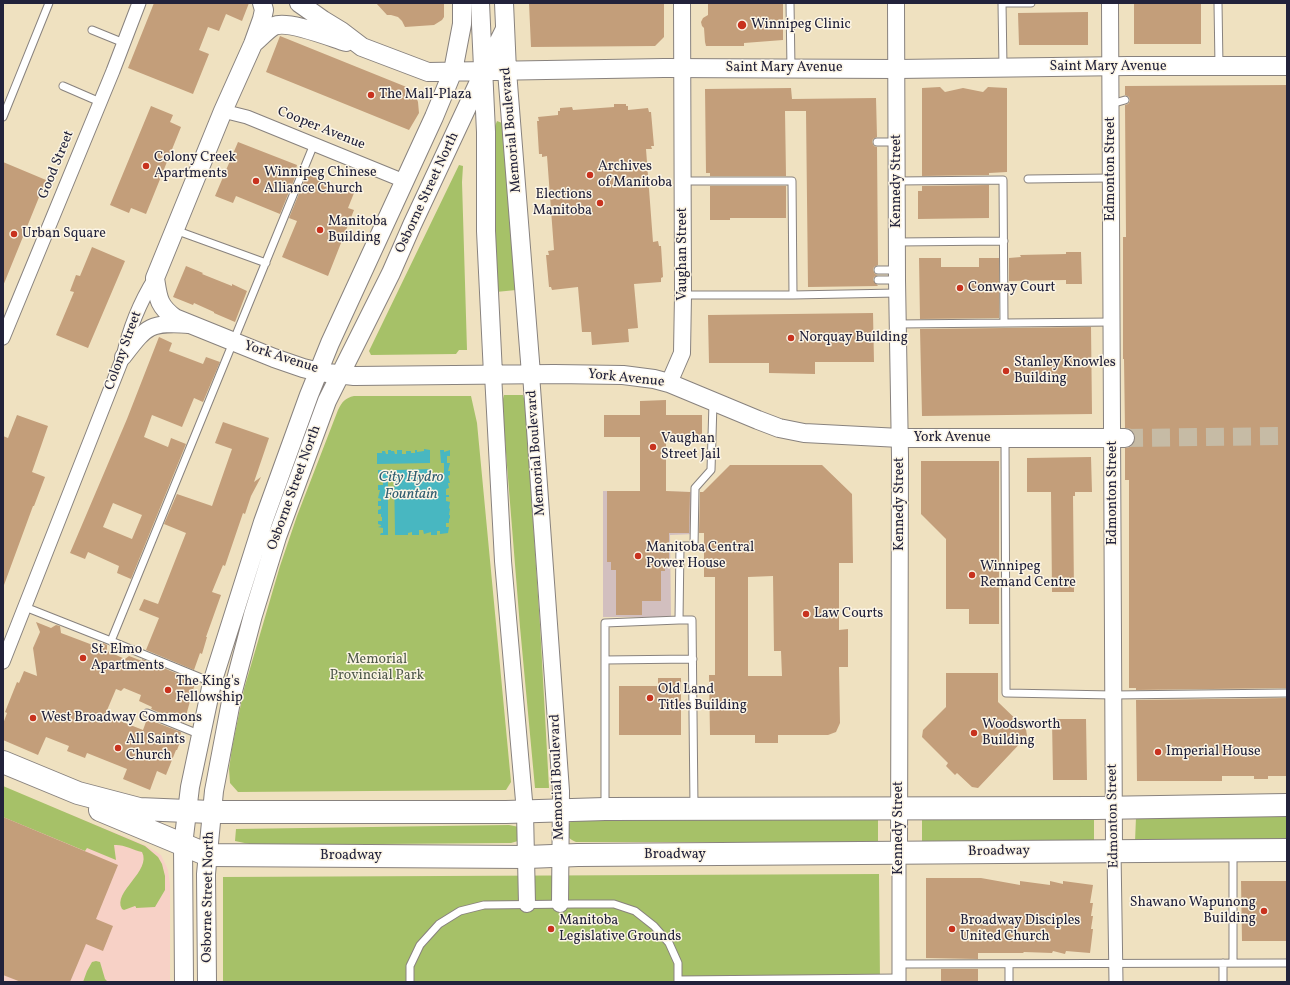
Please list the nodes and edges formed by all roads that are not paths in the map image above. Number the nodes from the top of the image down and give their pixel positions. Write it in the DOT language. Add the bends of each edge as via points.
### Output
graph roads {
  1 [pos="49,3"];
  2 [pos="139,3"];
  3 [pos="299,3"];
  4 [pos="462,3"];
  5 [pos="480,3"];
  6 [pos="504,3"];
  7 [pos="682,3"];
  8 [pos="790,3"];
  9 [pos="896,3"];
  10 [pos="1002,3"];
  11 [pos="1031,3"];
  12 [pos="1110,3"];
  13 [pos="1218,3"];
  14 [pos="263,6"];
  15 [pos="505,29"];
  16 [pos="92,30"];
  17 [pos="124,43"];
  18 [pos="253,44"];
  19 [pos="362,47"];
  20 [pos="1111,66"];
  21 [pos="1219,66"];
  22 [pos="1287,66"];
  23 [pos="683,68"];
  24 [pos="791,68"];
  25 [pos="1003,68"];
  26 [pos="897,69"];
  27 [pos="453,71"];
  28 [pos="484,71"];
  29 [pos="507,71"];
  30 [pos="63,86"];
  31 [pos="100,102"];
  32 [pos="223,111"];
  33 [pos="3,117"];
  34 [pos="877,142"];
  35 [pos="897,142"];
  36 [pos="314,144"];
  37 [pos="1111,178"];
  38 [pos="1028,179"];
  39 [pos="404,181"];
  40 [pos="682,181"];
  41 [pos="897,181"];
  42 [pos="175,230"];
  43 [pos="1004,241"];
  44 [pos="897,242"];
  45 [pos="266,263"];
  46 [pos="878,270"];
  47 [pos="155,278"];
  48 [pos="878,280"];
  49 [pos="897,281"];
  50 [pos="683,295"];
  51 [pos="793,295"];
  52 [pos="1112,322"];
  53 [pos="1004,323"];
  54 [pos="898,324"];
  55 [pos="191,325"];
  56 [pos="3,338"];
  57 [pos="233,342"];
  58 [pos="123,357"];
  59 [pos="319,372"];
  60 [pos="493,374"];
  61 [pos="531,374"];
  62 [pos="340,375"];
  63 [pos="669,383"];
  64 [pos="714,401"];
  65 [pos="900,438"];
  66 [pos="1006,438"];
  67 [pos="1119,438"];
  68 [pos="25,607"];
  69 [pos="679,620"];
  70 [pos="111,641"];
  71 [pos="6,645"];
  72 [pos="693,659"];
  73 [pos="605,660"];
  74 [pos="3,662"];
  75 [pos="212,683"];
  76 [pos="233,691"];
  77 [pos="1287,693"];
  78 [pos="1113,695"];
  79 [pos="147,713"];
  80 [pos="201,735"];
  81 [pos="3,762"];
  82 [pos="78,793"];
  83 [pos="1287,805"];
  84 [pos="1114,807"];
  85 [pos="694,808"];
  86 [pos="899,808"];
  87 [pos="605,809"];
  88 [pos="187,811"];
  89 [pos="561,811"];
  90 [pos="212,812"];
  91 [pos="526,812"];
  92 [pos="183,845"];
  93 [pos="1233,850"];
  94 [pos="1287,850"];
  95 [pos="1114,851"];
  96 [pos="899,854"];
  97 [pos="208,855"];
  98 [pos="561,856"];
  99 [pos="527,857"];
  100 [pos="527,904"];
  101 [pos="560,904"];
  102 [pos="1116,963"];
  103 [pos="1223,963"];
  104 [pos="1233,963"];
  105 [pos="1287,963"];
  106 [pos="899,964"];
  107 [pos="1009,964"];
  108 [pos="899,980"];
  109 [pos="678,981"];
  110 [pos="184,982"];
  111 [pos="207,982"];
  112 [pos="410,982"];
  113 [pos="1009,982"];
  114 [pos="1116,982"];
  115 [pos="1223,982"];
  1 -- 33 [label="lane"];
  2 -- 17 [label="street, Good Street"];
  3 -- 19 [label="main road, Saint Mary Avenue"];
  4 -- 27 [label="main road" via="462,24"];
  5 -- 28 [label="main road, Memorial Boulevard"];
  6 -- 15 [label="main road, Memorial Boulevard"];
  7 -- 23 [label="street, Vaughan Street"];
  8 -- 24 [label="lane"];
  9 -- 26 [label="street, Kennedy Street"];
  10 -- 11 [label="lane"];
  10 -- 25 [label="lane"];
  12 -- 20 [label="street, Edmonton Street"];
  13 -- 21 [label="lane"];
  14 -- 18 [label="main road, Colony Street" via="262,19"];
  15 -- 28 [label="main road, Osborne Street North"];
  15 -- 29 [label="main road, Memorial Boulevard"];
  16 -- 17 [label="lane"];
  17 -- 31 [label="street, Good Street"];
  18 -- 19 [label="main road, Colony Street" via="268,30 281,24"];
  18 -- 32 [label="main road, Colony Street"];
  19 -- 27 [label="main road, Saint Mary Avenue" via="428,72"];
  20 -- 21 [label="main road, Saint Mary Avenue"];
  20 -- 25 [label="main road, Saint Mary Avenue"];
  20 -- 37 [label="street, Edmonton Street" via="1118,102"];
  21 -- 22 [label="main road, Saint Mary Avenue"];
  23 -- 24 [label="main road, Saint Mary Avenue"];
  23 -- 29 [label="main road, Saint Mary Avenue"];
  23 -- 40 [label="street, Vaughan Street"];
  24 -- 26 [label="main road, Saint Mary Avenue"];
  25 -- 26 [label="main road, Saint Mary Avenue"];
  26 -- 35 [label="street, Kennedy Street"];
  27 -- 28 [label="main road, Saint Mary Avenue"];
  27 -- 39 [label="main road, Osborne Street North"];
  28 -- 29 [label="main road, Saint Mary Avenue"];
  28 -- 60 [label="main road, Memorial Boulevard" via="486,231"];
  28 -- 62 [label="main road, Osborne Street North" via="391,273"];
  29 -- 61 [label="main road, Memorial Boulevard"];
  30 -- 31 [label="lane"];
  31 -- 56 [label="street, Good Street"];
  32 -- 36 [label="street, Cooper Avenue" via="247,117"];
  32 -- 42 [label="main road, Colony Street"];
  34 -- 35 [label="lane"];
  35 -- 41 [label="street, Kennedy Street"];
  36 -- 39 [label="street, Cooper Avenue"];
  36 -- 45 [label="lane"];
  37 -- 38 [label="lane"];
  37 -- 52 [label="street, Edmonton Street"];
  39 -- 59 [label="main road, Osborne Street North"];
  40 -- 50 [label="street, Vaughan Street"];
  40 -- 51 [label="lane" via="792,181"];
  41 -- 43 [label="lane" via="1003,180"];
  41 -- 44 [label="street, Kennedy Street"];
  42 -- 45 [label="lane"];
  42 -- 47 [label="main road, Colony Street"];
  43 -- 44 [label="lane"];
  43 -- 53 [label="lane"];
  44 -- 49 [label="street, Kennedy Street"];
  45 -- 57 [label="lane"];
  46 -- 49 [label="lane"];
  47 -- 55 [label="main road, York Avenue" via="162,308 175,318"];
  47 -- 58 [label="street, Colony Street" via="144,297"];
  48 -- 49 [label="lane"];
  49 -- 51 [label="lane"];
  49 -- 54 [label="street, Kennedy Street"];
  50 -- 51 [label="lane"];
  50 -- 63 [label="street, Vaughan Street" via="682,353"];
  52 -- 53 [label="lane"];
  52 -- 67 [label="street, Edmonton Street"];
  53 -- 54 [label="lane"];
  54 -- 65 [label="street, Kennedy Street"];
  55 -- 57 [label="main road, York Avenue"];
  55 -- 58 [label="street" via="169,323 154,326 143,332"];
  57 -- 59 [label="main road, York Avenue"];
  57 -- 70 [label="lane"];
  58 -- 68 [label="street, Colony Street"];
  59 -- 62 [label="main road, York Avenue"];
  59 -- 75 [label="main road, Osborne Street North" via="263,522"];
  60 -- 61 [label="main road, York Avenue"];
  60 -- 62 [label="main road, York Avenue"];
  60 -- 91 [label="street, Memorial Boulevard" via="503,561"];
  61 -- 63 [label="main road, York Avenue" via="616,375"];
  61 -- 89 [label="street, Memorial Boulevard"];
  62 -- 76 [label="main road, Osborne Street North" via="327,401 277,537"];
  63 -- 64 [label="main road, York Avenue"];
  64 -- 65 [label="main road, York Avenue" via="779,428 794,431"];
  64 -- 69 [label="lane" via="711,470 695,488 694,546 680,546"];
  65 -- 66 [label="main road, York Avenue"];
  65 -- 86 [label="street, Kennedy Street"];
  66 -- 67 [label="main road, York Avenue"];
  66 -- 78 [label="lane" via="1006,694"];
  67 -- 78 [label="street, Edmonton Street"];
  68 -- 70 [label="lane"];
  68 -- 71 [label="street, Colony Street"];
  69 -- 72 [label="lane" via="692,620"];
  69 -- 73 [label="lane" via="605,623"];
  70 -- 75 [label="lane"];
  71 -- 74 [label="street, Colony Street"];
  72 -- 73 [label="lane"];
  72 -- 85 [label="lane"];
  73 -- 87 [label="lane"];
  75 -- 76 [label="lane"];
  75 -- 80 [label="main road, Osborne Street North"];
  76 -- 90 [label="main road, Osborne Street North"];
  77 -- 78 [label="lane"];
  78 -- 84 [label="street, Edmonton Street"];
  79 -- 80 [label="lane"];
  80 -- 88 [label="main road, Osborne Street North"];
  81 -- 82 [label="highway, Broadway"];
  82 -- 88 [label="highway, Broadway" via="139,809"];
  82 -- 92 [label="highway, Broadway" via="100,810"];
  83 -- 84 [label="highway, Broadway"];
  84 -- 86 [label="highway, Broadway"];
  84 -- 95 [label="street, Edmonton Street"];
  85 -- 86 [label="highway, Broadway"];
  85 -- 87 [label="highway, Broadway"];
  86 -- 96 [label="street, Kennedy Street"];
  87 -- 89 [label="highway, Broadway"];
  88 -- 90 [label="highway, Broadway"];
  88 -- 92 [label="main road, Osborne Street North"];
  89 -- 91 [label="highway, Broadway"];
  89 -- 98 [label="street, Memorial Boulevard"];
  90 -- 91 [label="highway, Broadway"];
  90 -- 97 [label="main road, Osborne Street North"];
  91 -- 99 [label="street, Memorial Boulevard"];
  92 -- 97 [label="highway, Broadway"];
  92 -- 110 [label="main road, Osborne Street North"];
  93 -- 94 [label="highway, Broadway"];
  93 -- 95 [label="highway, Broadway"];
  93 -- 104 [label="lane"];
  95 -- 96 [label="highway, Broadway"];
  95 -- 102 [label="street, Edmonton Street"];
  96 -- 98 [label="highway, Broadway"];
  96 -- 106 [label="street, Kennedy Street"];
  97 -- 99 [label="highway, Broadway"];
  97 -- 111 [label="main road, Osborne Street North"];
  98 -- 99 [label="highway, Broadway"];
  98 -- 101 [label="street, Memorial Boulevard"];
  99 -- 100 [label="street, Memorial Boulevard"];
  100 -- 101 [label="lane"];
  100 -- 112 [label="lane" via="484,905 460,911 439,924 420,945 410,966"];
  101 -- 109 [label="lane" via="614,904 636,911 654,926 668,943 678,964"];
  102 -- 103 [label="lane"];
  102 -- 107 [label="lane"];
  102 -- 114 [label="street, Edmonton Street"];
  103 -- 104 [label="lane"];
  103 -- 115 [label="lane"];
  104 -- 105 [label="lane"];
  106 -- 107 [label="lane"];
  106 -- 108 [label="street, Kennedy Street"];
  107 -- 113 [label="lane"];
  108 -- 109 [label="lane"];
}
